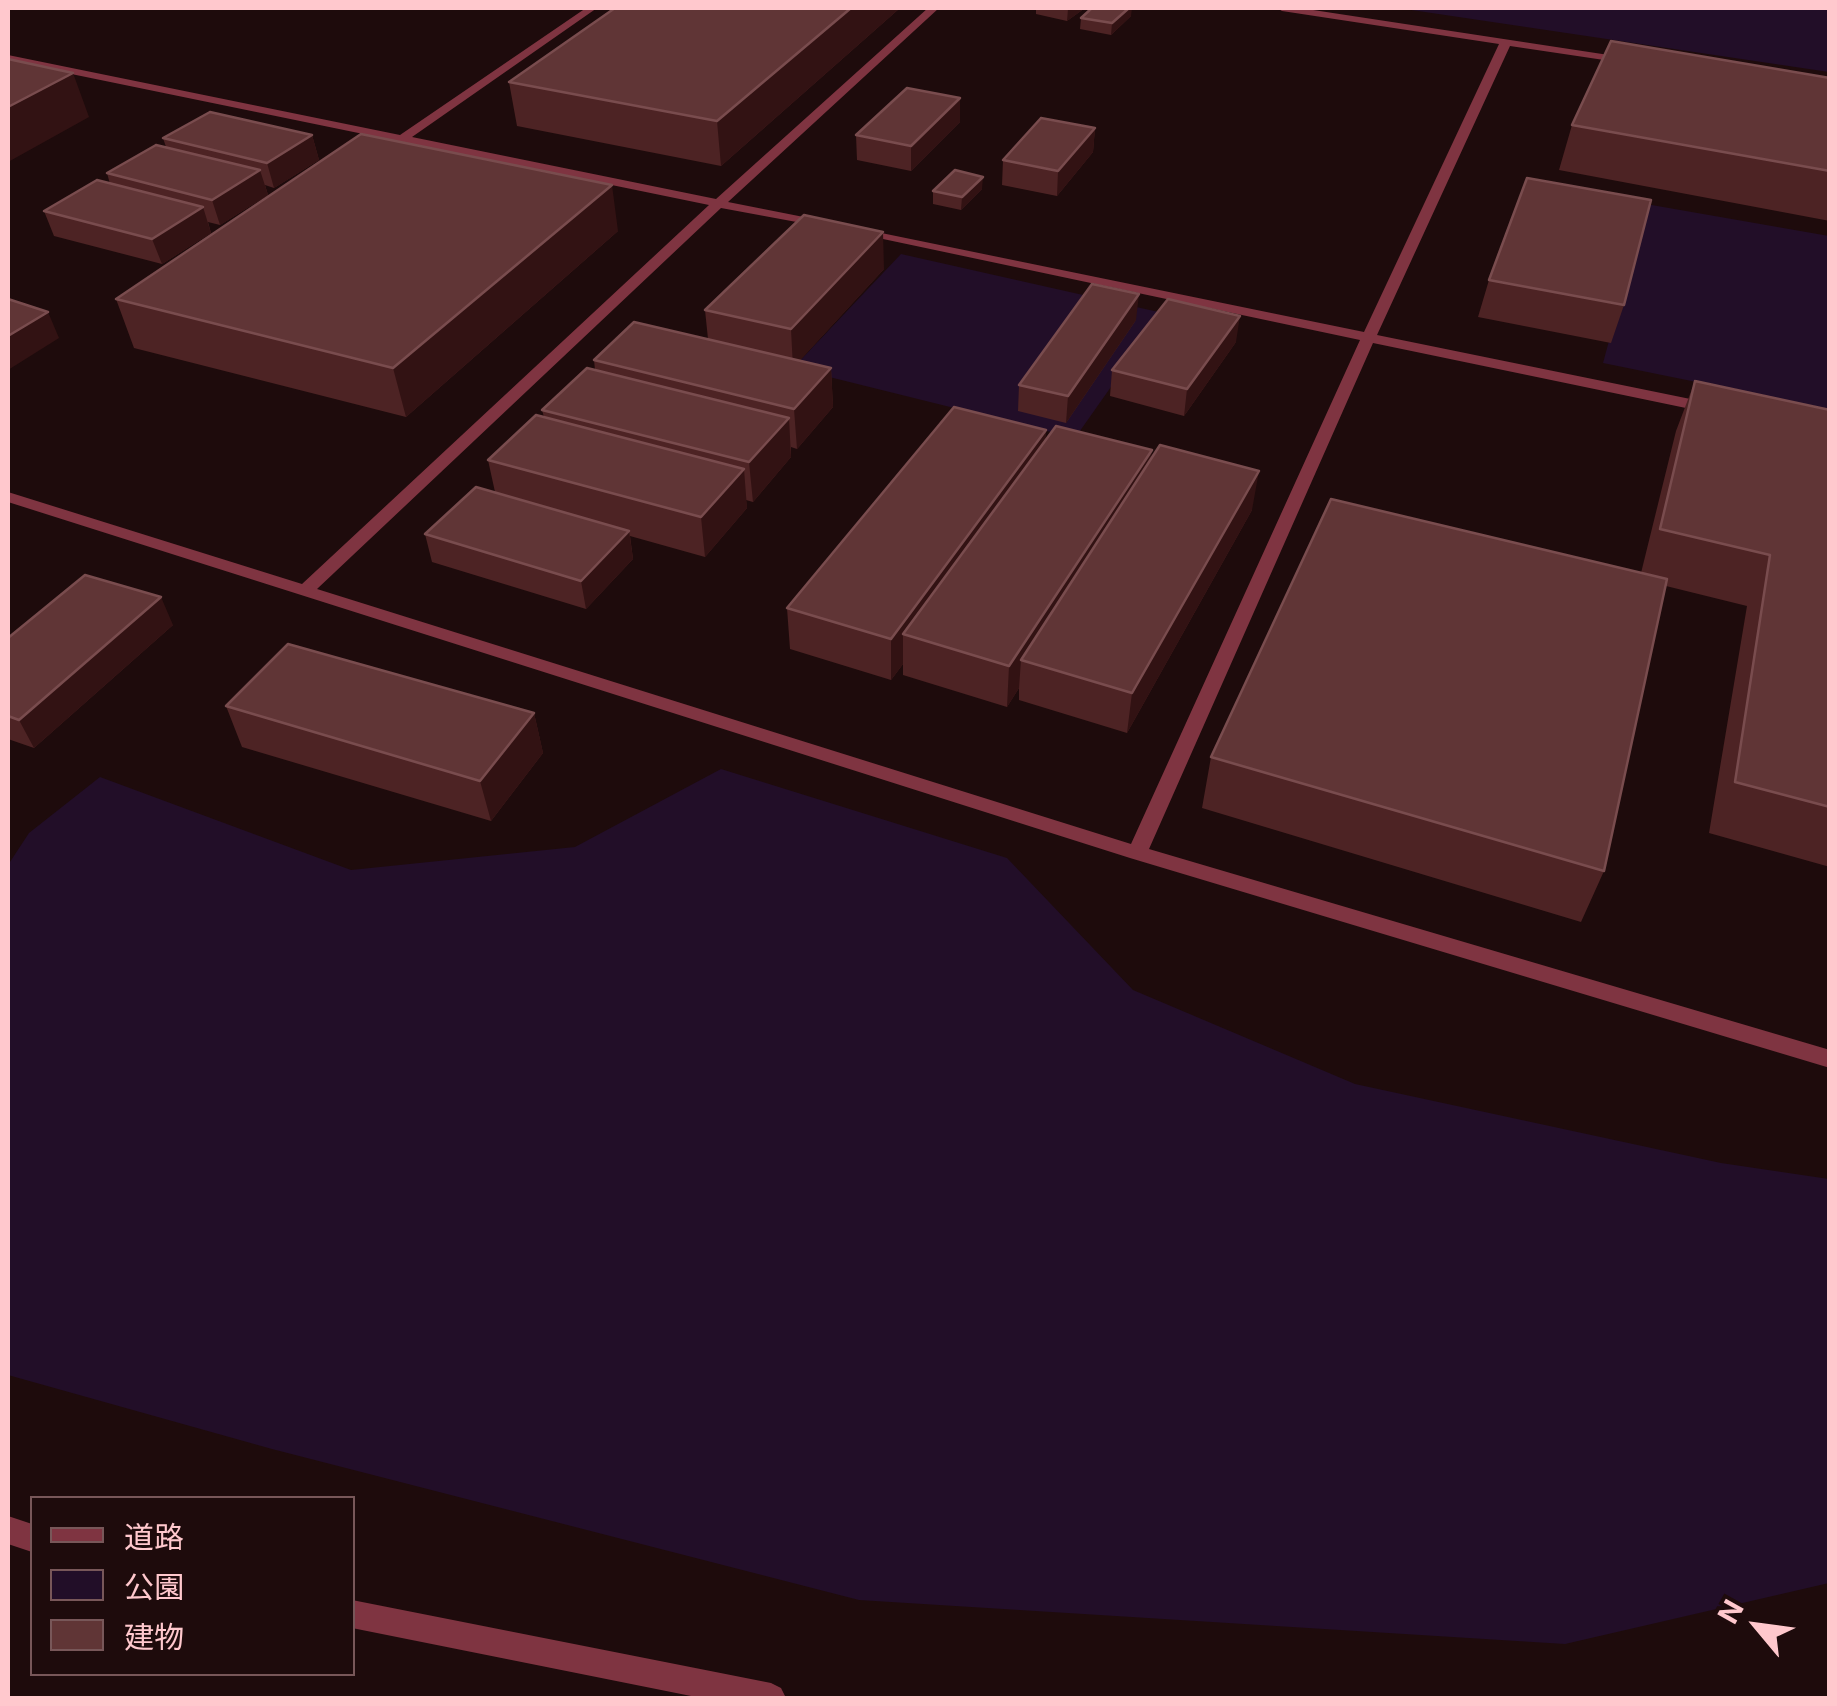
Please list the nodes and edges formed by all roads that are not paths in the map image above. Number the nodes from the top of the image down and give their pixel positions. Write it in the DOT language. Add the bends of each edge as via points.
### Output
graph roads {
  1 [pos="592,8"];
  2 [pos="934,8"];
  3 [pos="1282,8"];
  4 [pos="1506,42"];
  5 [pos="8,58"];
  6 [pos="1639,62"];
  7 [pos="402,138"];
  8 [pos="718,204"];
  9 [pos="1368,336"];
  10 [pos="1734,413"];
  11 [pos="8,497"];
  12 [pos="305,591"];
  13 [pos="1137,853"];
  14 [pos="1830,1059"];
  15 [pos="355,1615"];
  16 [pos="771,1698"];
  1 -- 7 [label="street"];
  2 -- 8 [label="street"];
  3 -- 4 [label="street"];
  4 -- 6 [label="street"];
  4 -- 9 [label="street"];
  5 -- 7 [label="street"];
  7 -- 8 [label="street"];
  8 -- 9 [label="street"];
  8 -- 12 [label="street"];
  9 -- 10 [label="street"];
  9 -- 13 [label="street"];
  11 -- 12 [label="street"];
  12 -- 13 [label="street"];
  13 -- 14 [label="street"];
  15 -- 16 [label="street"];
}
